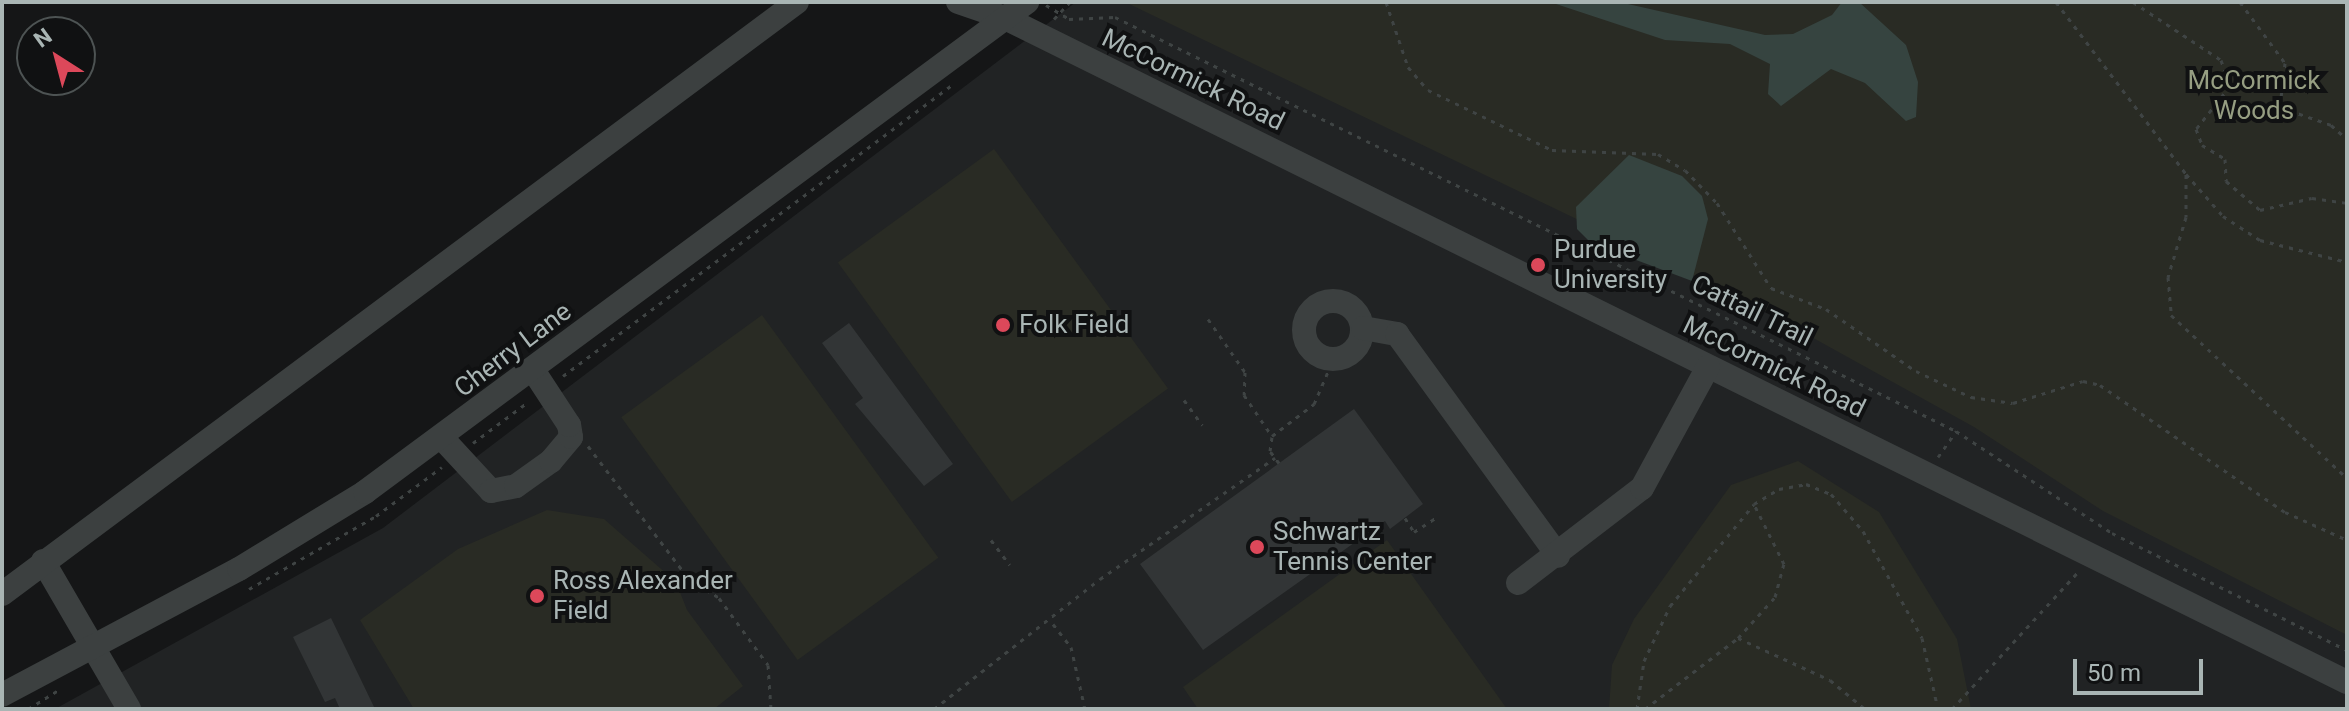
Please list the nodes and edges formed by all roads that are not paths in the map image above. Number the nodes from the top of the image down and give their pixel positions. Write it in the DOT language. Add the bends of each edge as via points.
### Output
graph roads {
  1 [pos="797,2"];
  2 [pos="958,2"];
  3 [pos="1027,2"];
  4 [pos="1005,18"];
  5 [pos="1363,328"];
  6 [pos="1708,367"];
  7 [pos="533,370"];
  8 [pos="442,438"];
  9 [pos="1558,556"];
  10 [pos="43,561"];
  11 [pos="1518,583"];
  12 [pos="2,594"];
  13 [pos="88,644"];
  14 [pos="2347,682"];
  15 [pos="2,695"];
  16 [pos="129,709"];
  1 -- 10 [label="street"];
  2 -- 4 [label="street, McCormick Road"];
  3 -- 4 [label="street, Cherry Lane"];
  4 -- 6 [label="street, McCormick Road"];
  4 -- 7 [label="street, Cherry Lane"];
  5 -- 5 [label="street" via="1355,310 1337,301 1311,311 1304,338 1315,354 1333,360 1358,347"];
  5 -- 9 [label="street" via="1397,334"];
  6 -- 9 [label="street" via="1642,488"];
  6 -- 14 [label="street, McCormick Road"];
  7 -- 8 [label="street, Cherry Lane"];
  7 -- 8 [label="street" via="571,437 551,461 502,491 480,486"];
  8 -- 13 [label="street, Cherry Lane" via="252,561"];
  9 -- 11 [label="street"];
  10 -- 12 [label="street"];
  10 -- 13 [label="street"];
  13 -- 15 [label="street, Cherry Lane"];
  13 -- 16 [label="street"];
}
